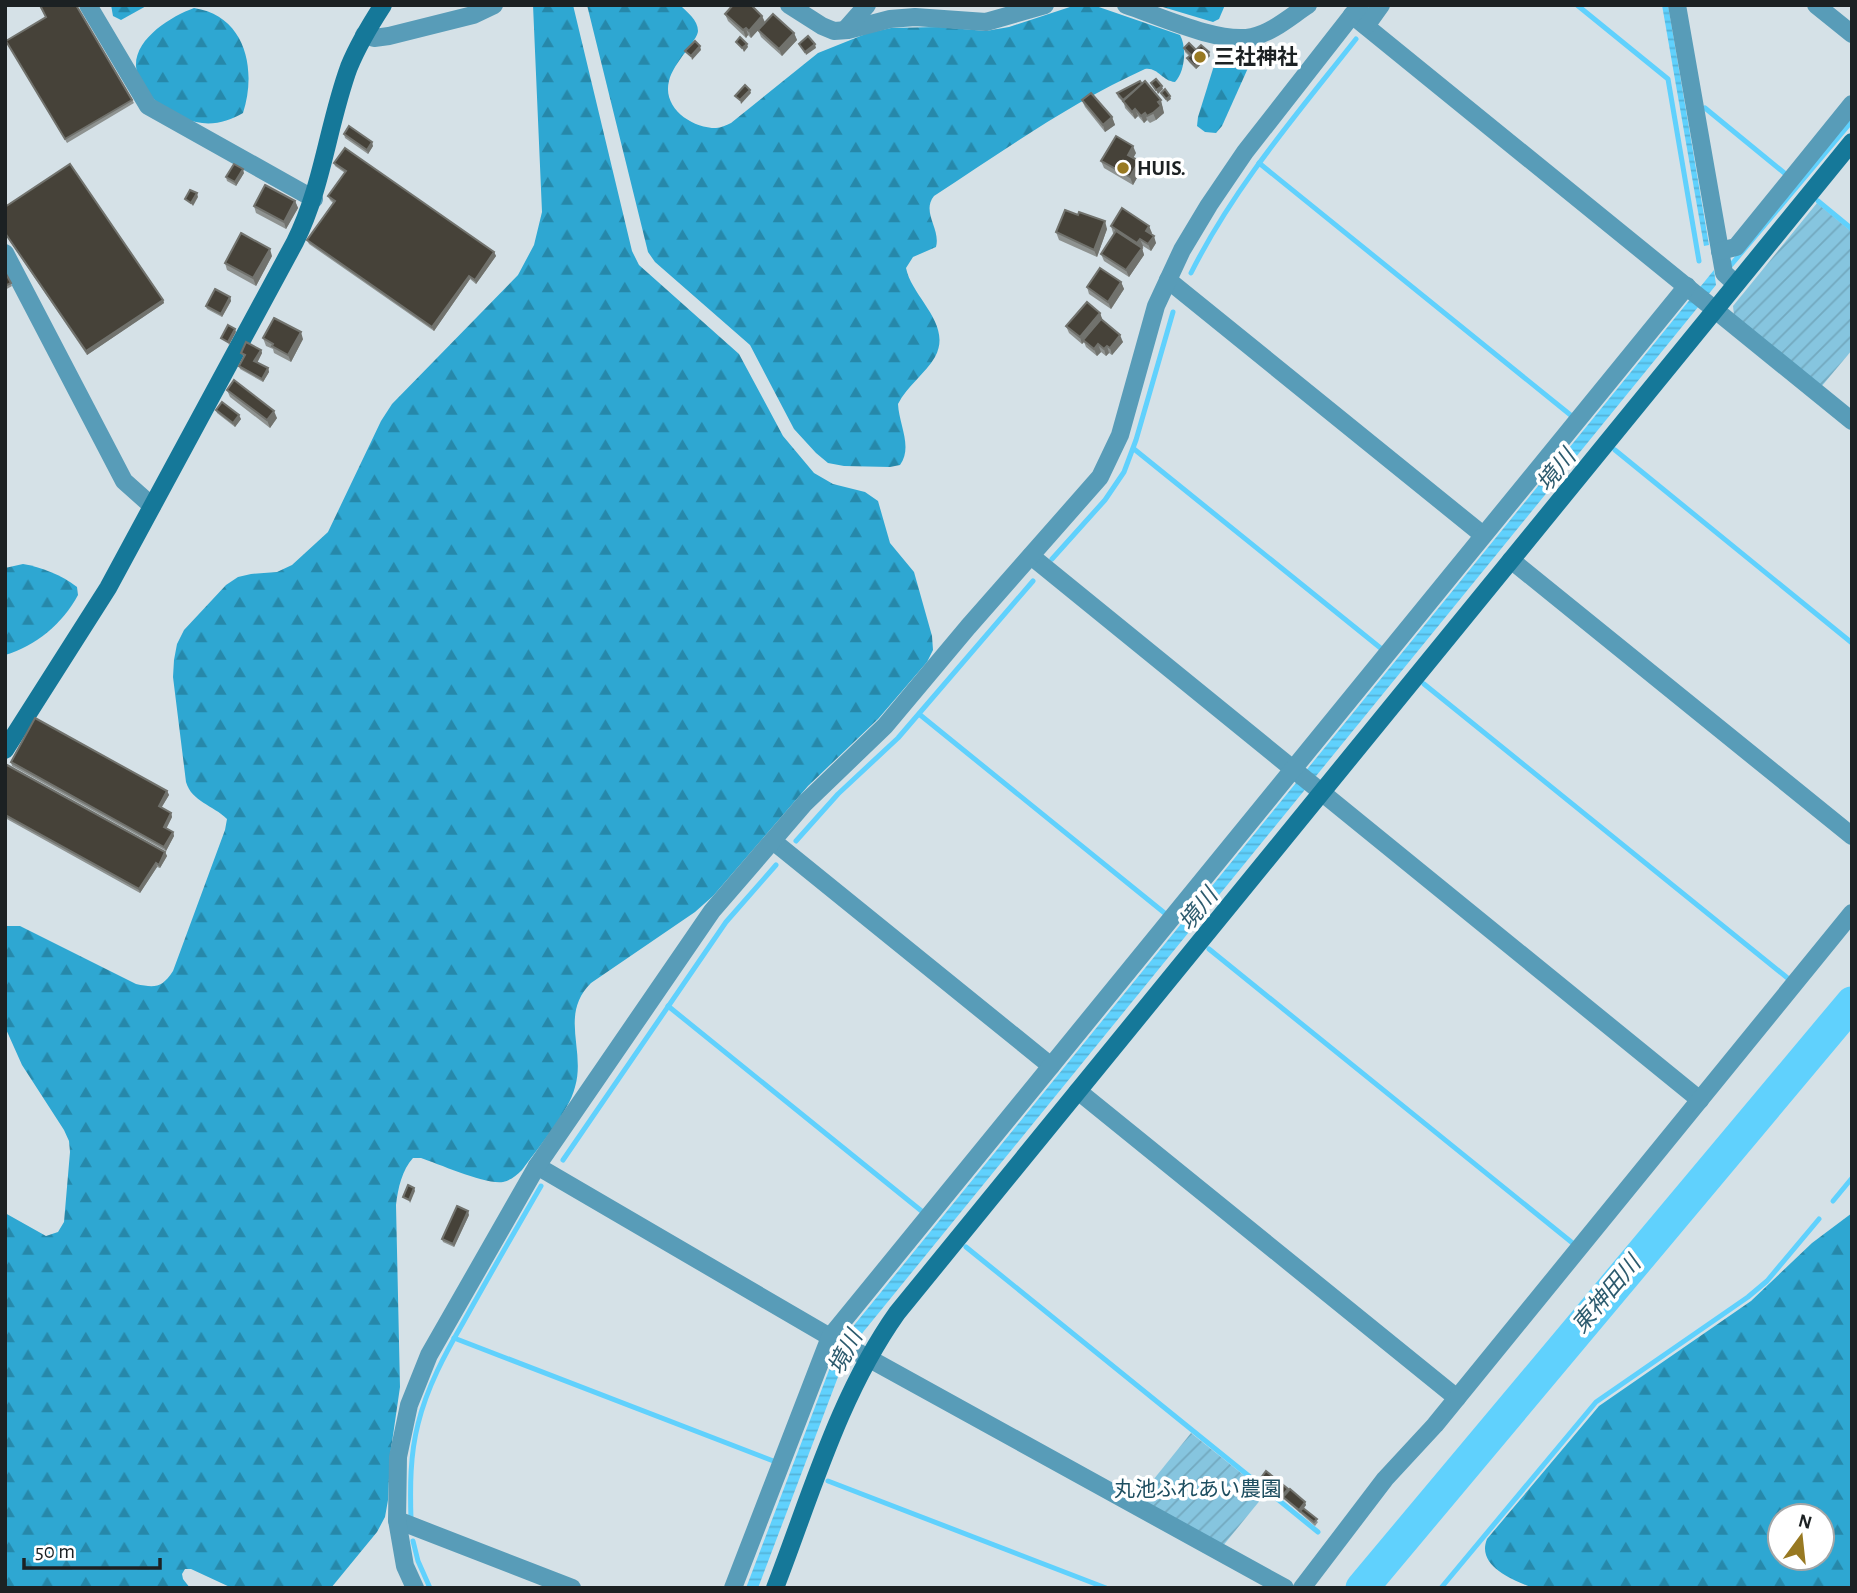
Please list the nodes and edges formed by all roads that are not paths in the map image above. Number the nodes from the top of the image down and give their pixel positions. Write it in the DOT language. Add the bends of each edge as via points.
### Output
graph roads {
  1 [pos="88,5"];
  2 [pos="383,5"];
  3 [pos="494,5"];
  4 [pos="789,5"];
  5 [pos="867,5"];
  6 [pos="1045,5"];
  7 [pos="1126,5"];
  8 [pos="1308,5"];
  9 [pos="1381,5"];
  10 [pos="1677,5"];
  11 [pos="1816,5"];
  12 [pos="1359,15"];
  13 [pos="845,30"];
  14 [pos="1852,34"];
  15 [pos="364,35"];
  16 [pos="1852,104"];
  17 [pos="1852,142"];
  18 [pos="314,199"];
  19 [pos="1720,251"];
  20 [pos="5,253"];
  21 [pos="1168,280"];
  22 [pos="1736,284"];
  23 [pos="1689,288"];
  24 [pos="1711,306"];
  25 [pos="1852,421"];
  26 [pos="152,506"];
  27 [pos="1483,535"];
  28 [pos="1031,556"];
  29 [pos="1511,560"];
  30 [pos="5,750"];
  31 [pos="1294,772"];
  32 [pos="1317,790"];
  33 [pos="1852,836"];
  34 [pos="772,841"];
  35 [pos="1852,914"];
  36 [pos="1051,1066"];
  37 [pos="1078,1091"];
  38 [pos="1700,1100"];
  39 [pos="537,1166"];
  40 [pos="834,1339"];
  41 [pos="862,1355"];
  42 [pos="1457,1398"];
  43 [pos="397,1520"];
  44 [pos="415,1588"];
  45 [pos="572,1588"];
  46 [pos="733,1588"];
  47 [pos="775,1588"];
  48 [pos="1285,1588"];
  49 [pos="1302,1588"];
  1 -- 18 [label="street" via="148,106"];
  2 -- 15 [label="street"];
  3 -- 15 [label="street" via="473,15 389,36"];
  4 -- 13 [label="street" via="822,26"];
  5 -- 13 [label="street"];
  6 -- 13 [label="street" via="986,22 915,17"];
  7 -- 8 [label="street" via="1234,39 1270,30"];
  9 -- 12 [label="street"];
  10 -- 19 [label="street"];
  11 -- 14 [label="street"];
  12 -- 21 [label="street" via="1245,152 1202,216"];
  12 -- 23 [label="street"];
  15 -- 18 [label="street" via="348,69"];
  16 -- 19 [label="street" via="1736,247"];
  17 -- 22 [label="street"];
  18 -- 26 [label="street"];
  19 -- 22 [label="street" via="1724,273"];
  20 -- 26 [label="street" via="124,481"];
  21 -- 27 [label="street"];
  21 -- 28 [label="street" via="1108,464"];
  22 -- 24 [label="street"];
  23 -- 24 [label="street"];
  23 -- 27 [label="street"];
  24 -- 25 [label="street"];
  24 -- 29 [label="street"];
  26 -- 30 [label="street" via="108,588"];
  27 -- 31 [label="street"];
  28 -- 31 [label="street"];
  28 -- 34 [label="street" via="885,726"];
  29 -- 32 [label="street"];
  29 -- 33 [label="street"];
  31 -- 32 [label="street"];
  31 -- 36 [label="street"];
  32 -- 37 [label="street"];
  32 -- 38 [label="street"];
  34 -- 36 [label="street"];
  34 -- 39 [label="street" via="712,911"];
  35 -- 38 [label="street"];
  36 -- 40 [label="street"];
  37 -- 41 [label="street"];
  37 -- 42 [label="street"];
  38 -- 42 [label="street"];
  39 -- 40 [label="street"];
  39 -- 43 [label="street" via="414,1388 400,1440"];
  40 -- 41 [label="street"];
  40 -- 46 [label="street"];
  41 -- 47 [label="street"];
  41 -- 48 [label="street"];
  42 -- 49 [label="street" via="1385,1479"];
  43 -- 44 [label="street" via="402,1555"];
  43 -- 45 [label="street"];
}
